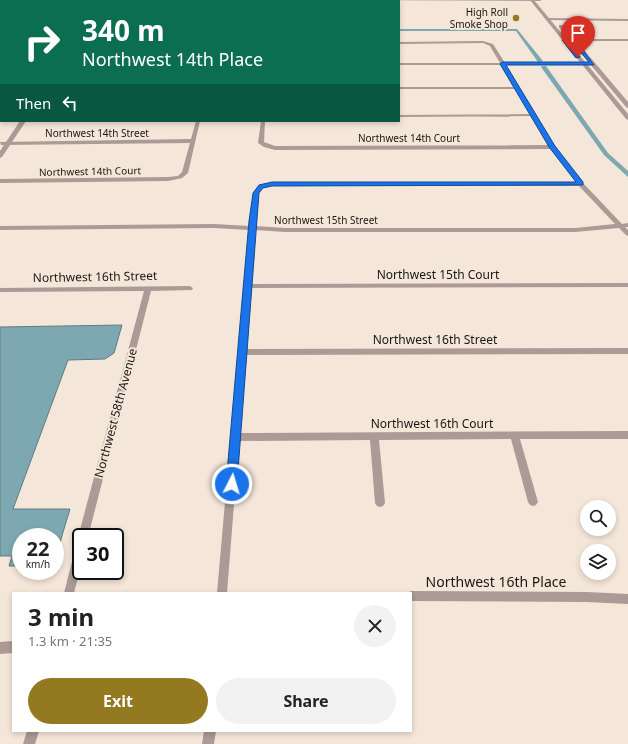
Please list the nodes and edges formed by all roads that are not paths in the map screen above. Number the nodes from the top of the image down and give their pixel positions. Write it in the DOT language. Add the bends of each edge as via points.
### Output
graph roads {
  1 [pos="346,0"];
  2 [pos="532,0"];
  3 [pos="539,0"];
  4 [pos="547,19"];
  5 [pos="555,19"];
  6 [pos="628,20"];
  7 [pos="564,40"];
  8 [pos="574,40"];
  9 [pos="628,40"];
  10 [pos="400,43"];
  11 [pos="400,64"];
  12 [pos="502,64"];
  13 [pos="583,64"];
  14 [pos="592,64"];
  15 [pos="400,88"];
  16 [pos="516,88"];
  17 [pos="628,106"];
  18 [pos="625,112"];
  19 [pos="533,115"];
  20 [pos="400,116"];
  21 [pos="628,118"];
  22 [pos="15,122"];
  23 [pos="23,122"];
  24 [pos="198,122"];
  25 [pos="263,122"];
  26 [pos="193,141"];
  27 [pos="1,143"];
  28 [pos="9,143"];
  29 [pos="552,147"];
  30 [pos="0,156"];
  31 [pos="0,181"];
  32 [pos="581,184"];
  33 [pos="620,225"];
  34 [pos="628,225"];
  35 [pos="0,228"];
  36 [pos="252,228"];
  37 [pos="628,234"];
  38 [pos="628,285"];
  39 [pos="248,286"];
  40 [pos="148,288"];
  41 [pos="190,288"];
  42 [pos="0,290"];
  43 [pos="628,351"];
  44 [pos="242,352"];
  45 [pos="628,435"];
  46 [pos="374,436"];
  47 [pos="514,436"];
  48 [pos="236,437"];
  49 [pos="380,502"];
  50 [pos="533,502"];
  51 [pos="85,528"];
  52 [pos="72,580"];
  53 [pos="69,592"];
  54 [pos="222,592"];
  55 [pos="412,596"];
  56 [pos="628,599"];
  57 [pos="12,647"];
  58 [pos="0,648"];
  59 [pos="33,732"];
  60 [pos="210,732"];
  61 [pos="29,744"];
  62 [pos="208,744"];
  1 -- 2 [label="street"];
  2 -- 3 [label="street"];
  2 -- 4 [label="street"];
  3 -- 5 [label="street"];
  4 -- 5 [label="street"];
  4 -- 7 [label="street"];
  5 -- 6 [label="street"];
  5 -- 8 [label="street"];
  7 -- 8 [label="street"];
  7 -- 13 [label="street"];
  8 -- 9 [label="street"];
  8 -- 14 [label="street"];
  10 -- 12 [label="street" via="488,43 492,45"];
  11 -- 12 [label="street"];
  12 -- 13 [label="street"];
  12 -- 16 [label="street"];
  13 -- 14 [label="street"];
  13 -- 18 [label="street"];
  14 -- 17 [label="street"];
  15 -- 16 [label="street"];
  16 -- 19 [label="street"];
  18 -- 21 [label="street"];
  19 -- 20 [label="street"];
  19 -- 29 [label="street"];
  22 -- 27 [label="street"];
  23 -- 28 [label="street"];
  24 -- 26 [label="street"];
  25 -- 29 [label="street, Northwest 14th Court" via="261,143 266,146"];
  26 -- 28 [label="street, Northwest 14th Street"];
  26 -- 31 [label="street, Northwest 14th Court" via="185,173 168,180"];
  27 -- 28 [label="street, Northwest 14th Street"];
  28 -- 30 [label="street"];
  29 -- 32 [label="street"];
  32 -- 33 [label="street"];
  32 -- 36 [label="street" via="272,184 261,186 256,193"];
  33 -- 34 [label="street, Northwest 15th Street"];
  33 -- 36 [label="street, Northwest 15th Street" via="575,230"];
  33 -- 37 [label="street"];
  35 -- 36 [label="street, Northwest 15th Street"];
  36 -- 39 [label="street"];
  38 -- 39 [label="street, Northwest 15th Court"];
  39 -- 44 [label="street"];
  40 -- 41 [label="street, Northwest 16th Street"];
  40 -- 42 [label="street, Northwest 16th Street"];
  40 -- 51 [label="street, Northwest 58th Avenue"];
  43 -- 44 [label="street, Northwest 16th Street"];
  44 -- 48 [label="street"];
  45 -- 47 [label="street, Northwest 16th Court"];
  46 -- 47 [label="street, Northwest 16th Court"];
  46 -- 48 [label="street, Northwest 16th Court"];
  46 -- 49 [label="street"];
  47 -- 50 [label="street"];
  48 -- 54 [label="street"];
  52 -- 53 [label="street"];
  55 -- 56 [label="street, Northwest 16th Place"];
  57 -- 58 [label="street"];
  59 -- 61 [label="street"];
  60 -- 62 [label="street"];
}
